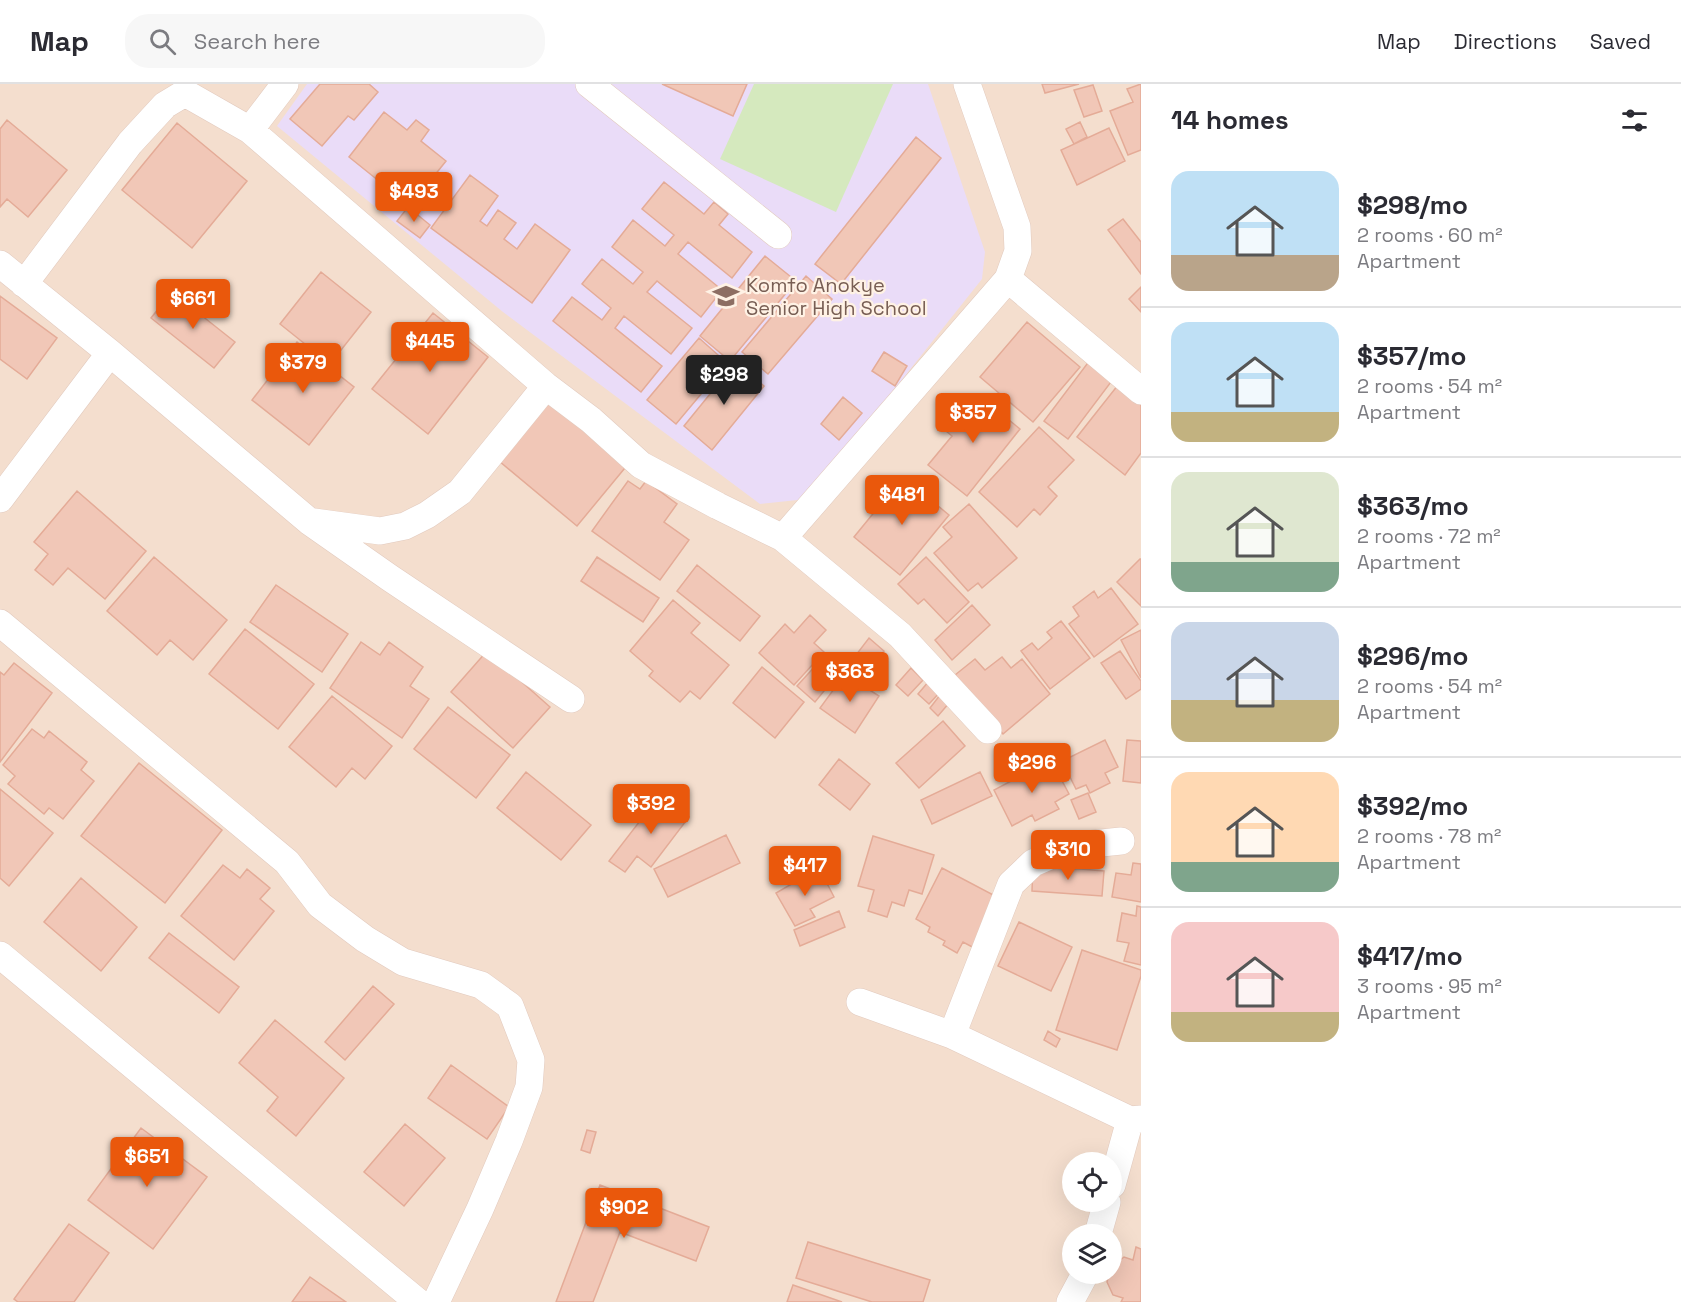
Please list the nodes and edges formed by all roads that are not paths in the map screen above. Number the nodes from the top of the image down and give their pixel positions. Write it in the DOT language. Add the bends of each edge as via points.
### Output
graph roads {
  1 [pos="285,84"];
  2 [pos="589,84"];
  3 [pos="967,84"];
  4 [pos="184,89"];
  5 [pos="250,130"];
  6 [pos="778,235"];
  7 [pos="0,264"];
  8 [pos="1008,279"];
  9 [pos="24,284"];
  10 [pos="111,353"];
  11 [pos="546,386"];
  12 [pos="1141,391"];
  13 [pos="0,498"];
  14 [pos="310,522"];
  15 [pos="783,538"];
  16 [pos="0,623"];
  17 [pos="571,699"];
  18 [pos="988,730"];
  19 [pos="1121,841"];
  20 [pos="0,955"];
  21 [pos="860,1002"];
  22 [pos="952,1035"];
  23 [pos="1136,1120"];
  24 [pos="1122,1158"];
  25 [pos="1080,1284"];
  26 [pos="418,1302"];
  27 [pos="436,1302"];
  28 [pos="1070,1302"];
  1 -- 5 [label="street"];
  2 -- 6 [label="street"];
  3 -- 8 [label="street" via="1017,227 1018,251"];
  4 -- 5 [label="street"];
  4 -- 9 [label="street" via="130,143"];
  5 -- 11 [label="street"];
  7 -- 9 [label="street"];
  8 -- 12 [label="street"];
  8 -- 15 [label="street"];
  9 -- 10 [label="street"];
  10 -- 13 [label="street"];
  10 -- 14 [label="street"];
  11 -- 14 [label="street" via="460,492 428,515 405,526 380,531"];
  11 -- 15 [label="street" via="641,465"];
  14 -- 17 [label="street"];
  15 -- 18 [label="street" via="900,635"];
  16 -- 27 [label="street" via="287,862 320,905 365,939 403,962 481,985 510,1006 531,1060 530,1087"];
  19 -- 22 [label="street" via="1072,846 1033,863 1011,884"];
  20 -- 26 [label="street"];
  21 -- 22 [label="street"];
  22 -- 23 [label="street"];
  23 -- 24 [label="street"];
  25 -- 28 [label="street"];
}
